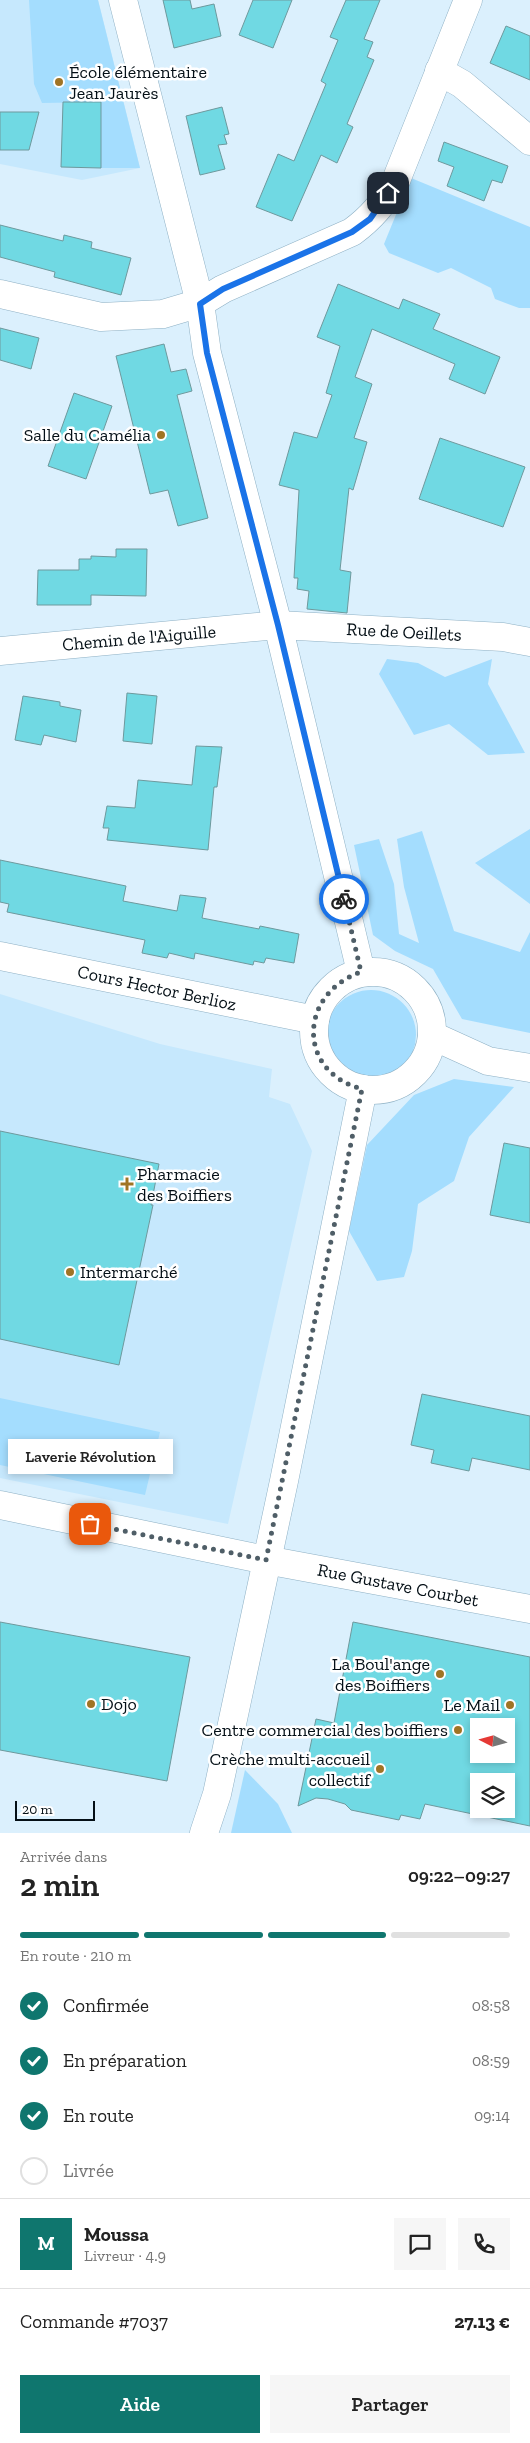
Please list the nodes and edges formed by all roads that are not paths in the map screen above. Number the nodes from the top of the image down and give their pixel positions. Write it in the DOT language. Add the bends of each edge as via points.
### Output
graph roads {
  1 [pos="123,0"];
  2 [pos="468,0"];
  3 [pos="439,71"];
  4 [pos="530,141"];
  5 [pos="0,294"];
  6 [pos="200,304"];
  7 [pos="278,625"];
  8 [pos="530,642"];
  9 [pos="0,651"];
  10 [pos="0,956"];
  11 [pos="361,972"];
  12 [pos="315,1020"];
  13 [pos="433,1036"];
  14 [pos="530,1068"];
  15 [pos="362,1089"];
  16 [pos="0,1505"];
  17 [pos="266,1560"];
  18 [pos="530,1609"];
  19 [pos="217,1794"];
  20 [pos="204,1833"];
  21 [pos="215,1833"];
  1 -- 6 [label="street"];
  2 -- 3 [label="street"];
  3 -- 4 [label="street" via="462,84"];
  3 -- 6 [label="street" via="395,182 370,219 352,232 223,289"];
  5 -- 6 [label="street" via="101,317 163,314"];
  6 -- 7 [label="street" via="207,353"];
  7 -- 8 [label="street, Rue de Oeillets" via="504,637"];
  7 -- 9 [label="street, Chemin de l'Aiguille"];
  7 -- 11 [label="street"];
  10 -- 12 [label="street, Cours Hector Berlioz"];
  11 -- 12 [label="street" via="346,977 330,990 321,1002"];
  11 -- 13 [label="street" via="385,972 412,986 424,999 432,1018"];
  12 -- 15 [label="street" via="314,1034 323,1063 338,1079"];
  13 -- 14 [label="street" via="488,1061"];
  13 -- 15 [label="street" via="423,1065 414,1074 396,1086 381,1090"];
  15 -- 17 [label="street"];
  16 -- 17 [label="street, Rue Gustave Courbet"];
  17 -- 18 [label="street, Rue Gustave Courbet"];
  17 -- 19 [label="street"];
  19 -- 20 [label="street"];
  19 -- 21 [label="street"];
}
